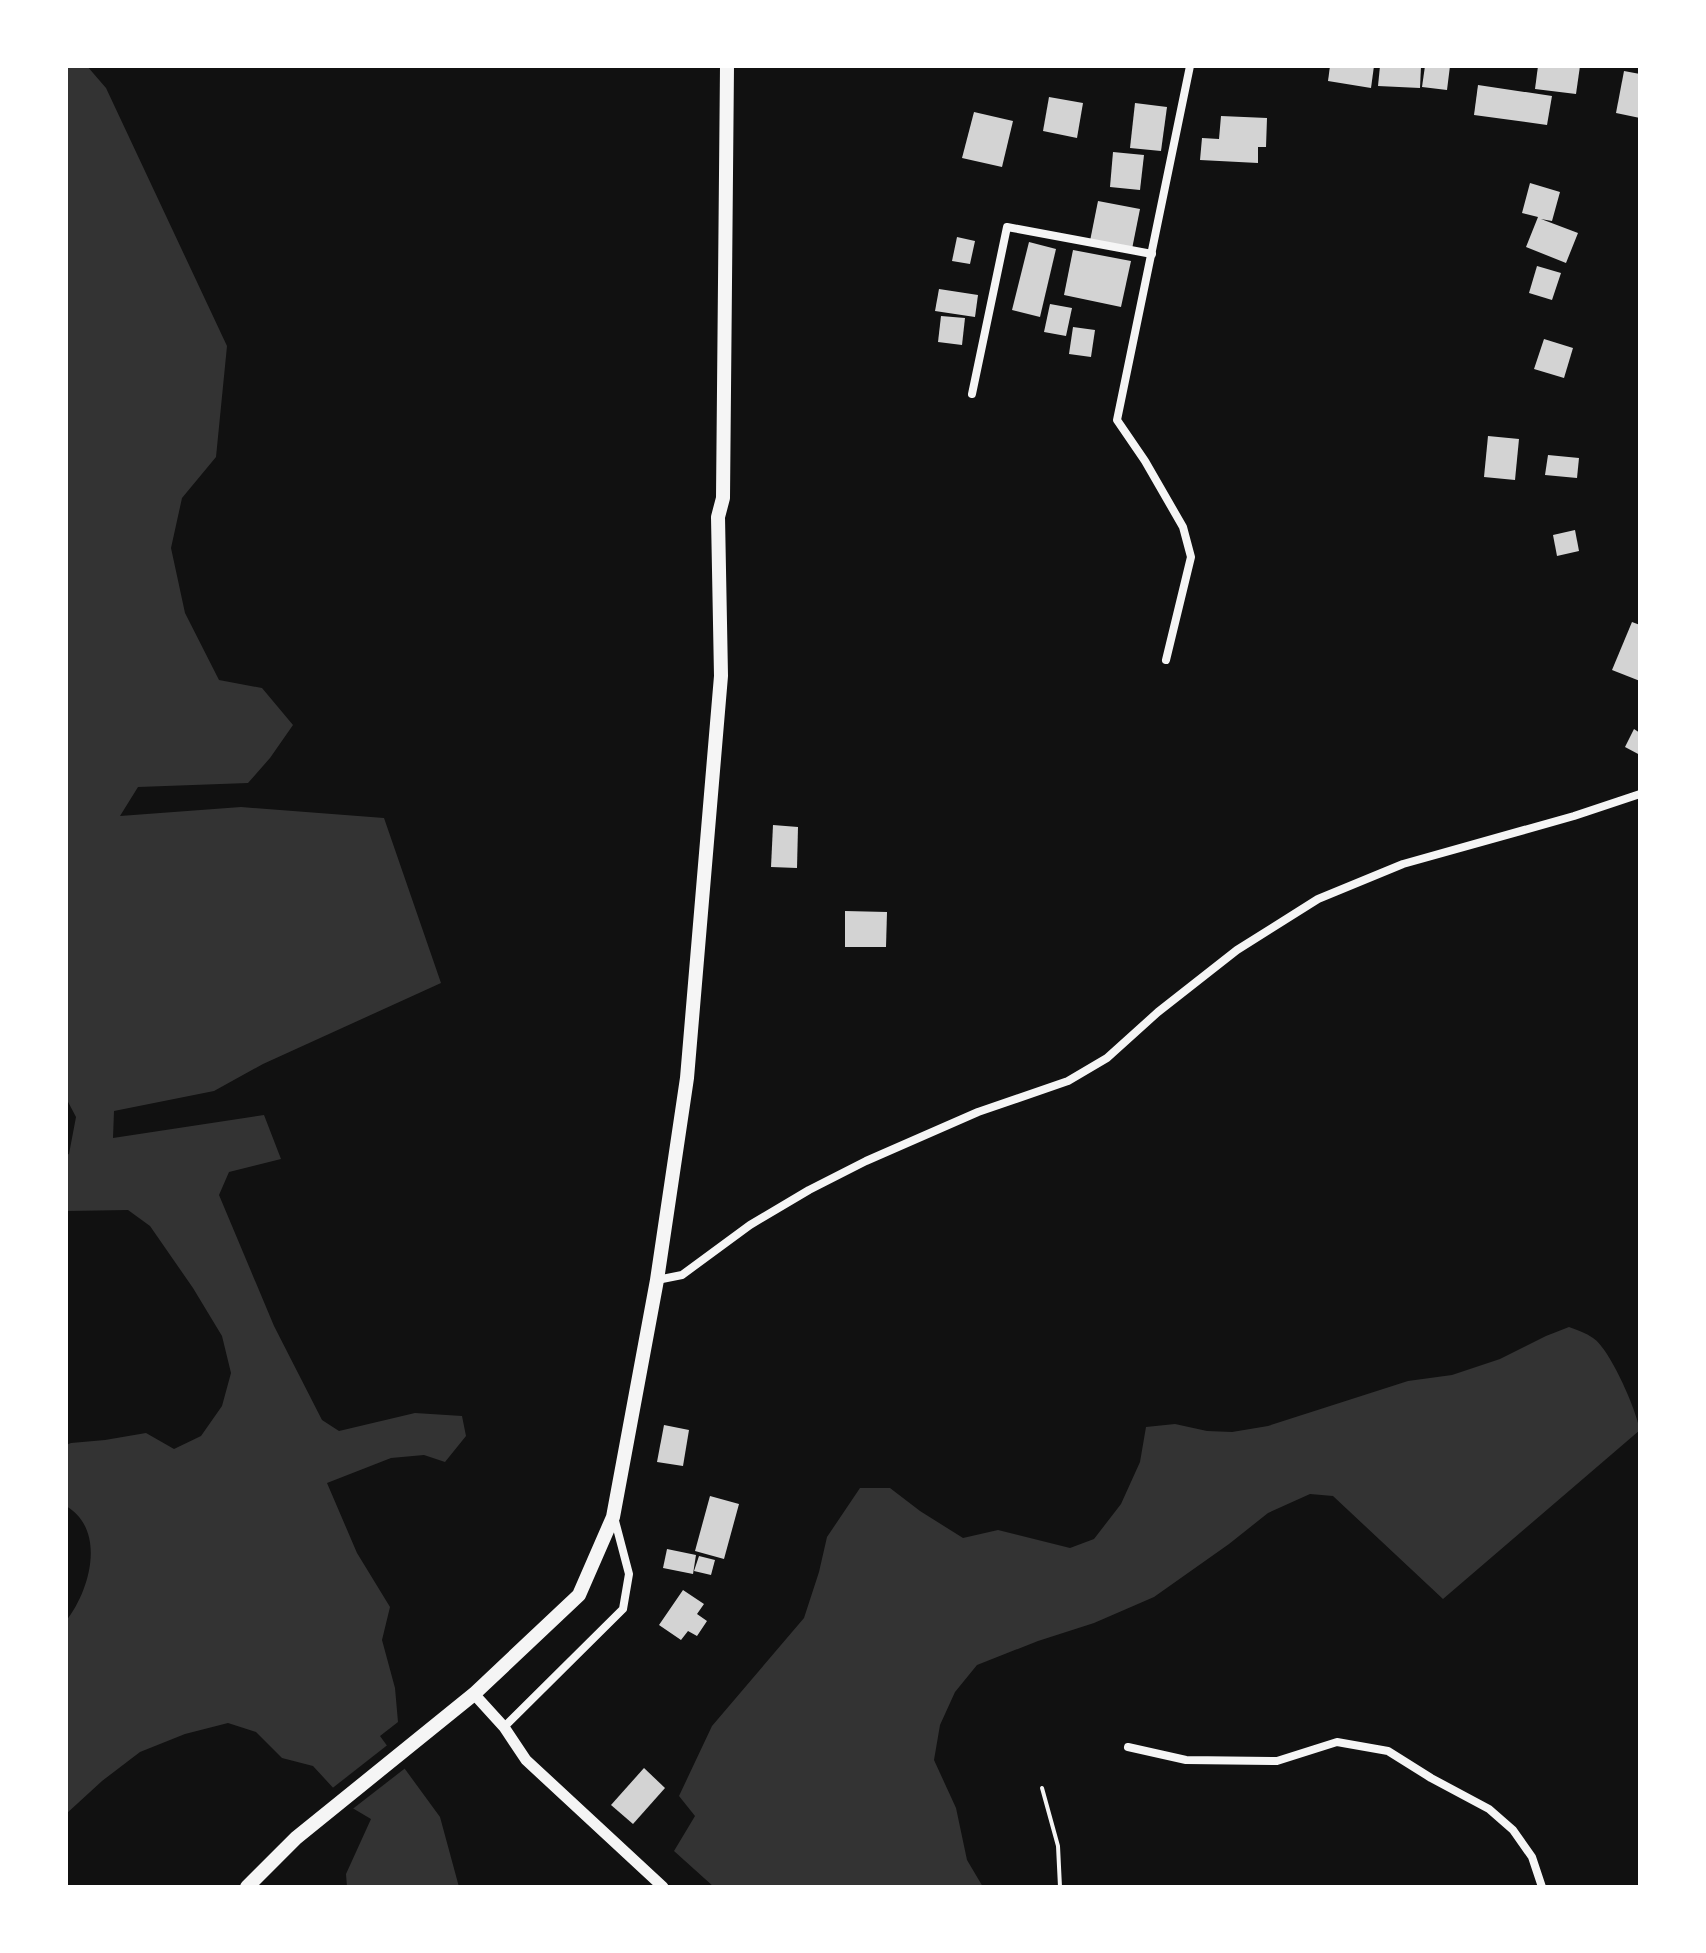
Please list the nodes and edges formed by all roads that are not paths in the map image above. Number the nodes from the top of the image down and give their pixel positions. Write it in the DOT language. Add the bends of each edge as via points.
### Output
graph roads {
  1 [pos="727,66"];
  2 [pos="1190,66"];
  3 [pos="1152,254"];
  4 [pos="972,394"];
  5 [pos="1166,660"];
  6 [pos="1640,794"];
  7 [pos="657,1280"];
  8 [pos="613,1517"];
  9 [pos="474,1694"];
  10 [pos="504,1727"];
  11 [pos="1128,1747"];
  12 [pos="247,1887"];
  13 [pos="663,1887"];
  14 [pos="1542,1887"];
  1 -- 7 [label="main road" via="723,498 718,517 721,676 687,1078"];
  2 -- 3 [label="street"];
  3 -- 4 [label="street" via="1007,227"];
  3 -- 5 [label="street" via="1117,420 1183,527 1191,557"];
  6 -- 7 [label="street" via="1403,864 1318,899 1237,950 1107,1058 1068,1081 978,1112 866,1161 750,1225 682,1275"];
  7 -- 8 [label="main road"];
  8 -- 9 [label="main road" via="579,1595"];
  8 -- 10 [label="street" via="629,1574 623,1609"];
  9 -- 10 [label="street"];
  9 -- 12 [label="main road" via="329,1809"];
  10 -- 13 [label="street" via="526,1760"];
  11 -- 14 [label="street" via="1186,1760 1277,1761 1337,1742 1388,1751 1489,1809 1513,1830 1532,1857"];
}
